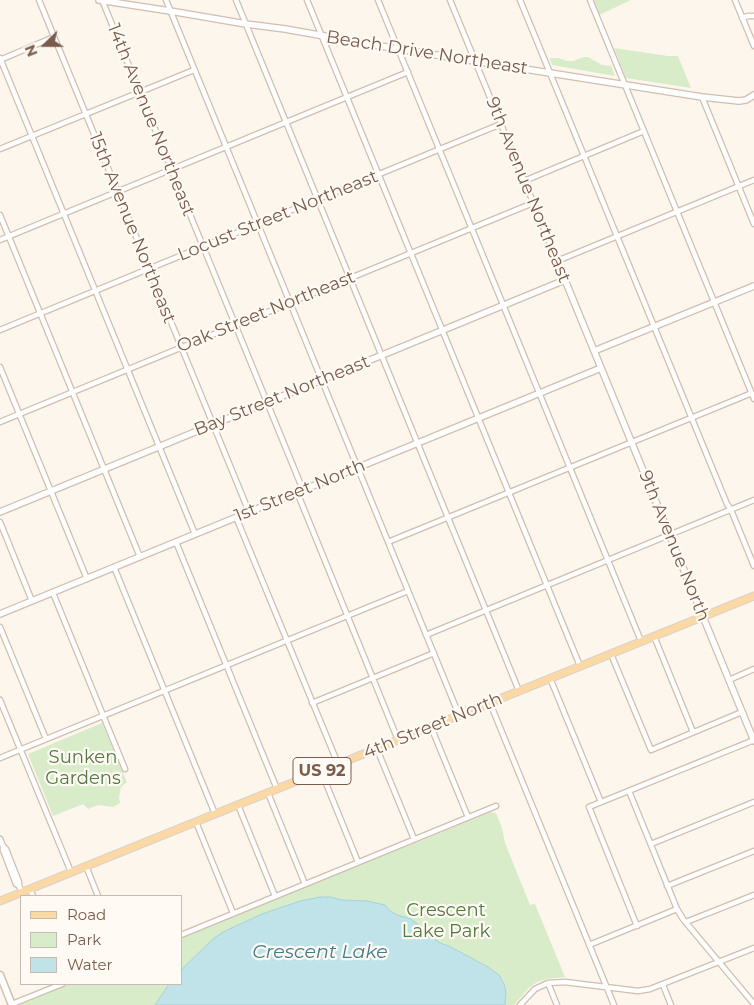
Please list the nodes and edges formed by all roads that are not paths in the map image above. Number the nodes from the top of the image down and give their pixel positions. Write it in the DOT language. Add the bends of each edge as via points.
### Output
graph roads {
  1 [pos="39,0"];
  2 [pos="101,0"];
  3 [pos="166,0"];
  4 [pos="236,0"];
  5 [pos="307,0"];
  6 [pos="378,0"];
  7 [pos="450,0"];
  8 [pos="520,0"];
  9 [pos="590,0"];
  10 [pos="735,0"];
  11 [pos="170,11"];
  12 [pos="754,16"];
  13 [pos="742,18"];
  14 [pos="246,24"];
  15 [pos="321,36"];
  16 [pos="54,37"];
  17 [pos="754,46"];
  18 [pos="398,49"];
  19 [pos="0,59"];
  20 [pos="475,61"];
  21 [pos="194,70"];
  22 [pos="408,72"];
  23 [pos="550,73"];
  24 [pos="625,85"];
  25 [pos="140,92"];
  26 [pos="754,95"];
  27 [pos="702,97"];
  28 [pos="346,98"];
  29 [pos="86,114"];
  30 [pos="286,122"];
  31 [pos="501,124"];
  32 [pos="644,131"];
  33 [pos="32,136"];
  34 [pos="226,147"];
  35 [pos="0,149"];
  36 [pos="439,150"];
  37 [pos="584,156"];
  38 [pos="171,170"];
  39 [pos="378,175"];
  40 [pos="754,180"];
  41 [pos="524,181"];
  42 [pos="738,186"];
  43 [pos="117,192"];
  44 [pos="318,200"];
  45 [pos="533,203"];
  46 [pos="677,212"];
  47 [pos="64,214"];
  48 [pos="0,215"];
  49 [pos="258,224"];
  50 [pos="754,224"];
  51 [pos="472,228"];
  52 [pos="9,236"];
  53 [pos="617,236"];
  54 [pos="0,240"];
  55 [pos="203,247"];
  56 [pos="410,253"];
  57 [pos="557,261"];
  58 [pos="149,269"];
  59 [pos="350,278"];
  60 [pos="565,280"];
  61 [pos="754,286"];
  62 [pos="95,291"];
  63 [pos="714,302"];
  64 [pos="290,303"];
  65 [pos="503,305"];
  66 [pos="40,313"];
  67 [pos="235,325"];
  68 [pos="654,327"];
  69 [pos="0,330"];
  70 [pos="442,330"];
  71 [pos="181,347"];
  72 [pos="594,351"];
  73 [pos="382,355"];
  74 [pos="0,367"];
  75 [pos="601,368"];
  76 [pos="128,369"];
  77 [pos="321,380"];
  78 [pos="73,392"];
  79 [pos="539,393"];
  80 [pos="753,393"];
  81 [pos="754,399"];
  82 [pos="267,402"];
  83 [pos="19,414"];
  84 [pos="478,418"];
  85 [pos="692,418"];
  86 [pos="0,422"];
  87 [pos="213,424"];
  88 [pos="418,443"];
  89 [pos="631,443"];
  90 [pos="159,446"];
  91 [pos="357,468"];
  92 [pos="570,468"];
  93 [pos="104,469"];
  94 [pos="51,491"];
  95 [pos="300,491"];
  96 [pos="509,493"];
  97 [pos="754,500"];
  98 [pos="731,510"];
  99 [pos="0,512"];
  100 [pos="249,512"];
  101 [pos="236,517"];
  102 [pos="448,518"];
  103 [pos="0,522"];
  104 [pos="195,534"];
  105 [pos="669,535"];
  106 [pos="176,542"];
  107 [pos="388,542"];
  108 [pos="140,557"];
  109 [pos="608,560"];
  110 [pos="754,566"];
  111 [pos="114,567"];
  112 [pos="87,579"];
  113 [pos="547,585"];
  114 [pos="408,590"];
  115 [pos="53,592"];
  116 [pos="754,596"];
  117 [pos="32,601"];
  118 [pos="486,610"];
  119 [pos="0,614"];
  120 [pos="347,616"];
  121 [pos="703,617"];
  122 [pos="0,626"];
  123 [pos="426,635"];
  124 [pos="654,636"];
  125 [pos="287,640"];
  126 [pos="641,642"];
  127 [pos="434,653"];
  128 [pos="611,654"];
  129 [pos="226,665"];
  130 [pos="580,666"];
  131 [pos="754,669"];
  132 [pos="373,678"];
  133 [pos="550,678"];
  134 [pos="729,680"];
  135 [pos="164,690"];
  136 [pos="520,691"];
  137 [pos="0,700"];
  138 [pos="312,703"];
  139 [pos="490,703"];
  140 [pos="742,712"];
  141 [pos="459,715"];
  142 [pos="104,716"];
  143 [pos="431,727"];
  144 [pos="693,732"];
  145 [pos="46,739"];
  146 [pos="398,740"];
  147 [pos="754,740"];
  148 [pos="377,748"];
  149 [pos="20,750"];
  150 [pos="0,758"];
  151 [pos="338,764"];
  152 [pos="125,769"];
  153 [pos="321,771"];
  154 [pos="277,789"];
  155 [pos="629,791"];
  156 [pos="268,793"];
  157 [pos="601,802"];
  158 [pos="754,802"];
  159 [pos="238,805"];
  160 [pos="496,806"];
  161 [pos="215,814"];
  162 [pos="468,817"];
  163 [pos="196,822"];
  164 [pos="0,839"];
  165 [pos="414,839"];
  166 [pos="651,844"];
  167 [pos="754,850"];
  168 [pos="358,862"];
  169 [pos="86,866"];
  170 [pos="71,872"];
  171 [pos="305,884"];
  172 [pos="667,886"];
  173 [pos="21,889"];
  174 [pos="32,893"];
  175 [pos="754,894"];
  176 [pos="98,895"];
  177 [pos="275,896"];
  178 [pos="0,901"];
  179 [pos="677,909"];
  180 [pos="233,913"];
  181 [pos="686,922"];
  182 [pos="637,926"];
  183 [pos="182,935"];
  184 [pos="590,945"];
  185 [pos="754,948"];
  186 [pos="719,962"];
  187 [pos="0,975"];
  188 [pos="548,983"];
  189 [pos="60,985"];
  190 [pos="662,985"];
  191 [pos="607,987"];
  192 [pos="754,1004"];
  193 [pos="12,1005"];
  194 [pos="520,1005"];
  195 [pos="557,1005"];
  196 [pos="614,1005"];
  197 [pos="671,1005"];
  1 -- 16 [label="street, 15th Avenue Northeast"];
  2 -- 11 [label="street, Beach Drive Northeast"];
  2 -- 25 [label="street, 14th Avenue Northeast"];
  3 -- 11 [label="street"];
  4 -- 14 [label="street"];
  5 -- 15 [label="street"];
  6 -- 18 [label="street"];
  7 -- 20 [label="street, 9th Avenue Northeast"];
  8 -- 23 [label="street"];
  9 -- 24 [label="street"];
  10 -- 13 [label="street"];
  11 -- 14 [label="street, Beach Drive Northeast"];
  11 -- 21 [label="street"];
  12 -- 13 [label="street"];
  13 -- 17 [label="street"];
  14 -- 15 [label="street, Beach Drive Northeast"];
  14 -- 30 [label="street"];
  15 -- 18 [label="street, Beach Drive Northeast"];
  15 -- 28 [label="street"];
  16 -- 19 [label="street"];
  16 -- 29 [label="street, 15th Avenue Northeast"];
  18 -- 20 [label="street, Beach Drive Northeast"];
  18 -- 22 [label="street"];
  19 -- 33 [label="street"];
  20 -- 23 [label="street, Beach Drive Northeast"];
  20 -- 31 [label="street, 9th Avenue Northeast"];
  21 -- 25 [label="street"];
  21 -- 34 [label="street"];
  22 -- 28 [label="street"];
  22 -- 36 [label="street"];
  23 -- 24 [label="street, Beach Drive Northeast"];
  23 -- 37 [label="street"];
  24 -- 27 [label="street, Beach Drive Northeast"];
  24 -- 32 [label="street"];
  25 -- 29 [label="street"];
  25 -- 38 [label="street, 14th Avenue Northeast"];
  26 -- 27 [label="street, Beach Drive Northeast" via="739,101"];
  27 -- 42 [label="street"];
  28 -- 30 [label="street"];
  28 -- 39 [label="street"];
  29 -- 33 [label="street"];
  29 -- 43 [label="street, 15th Avenue Northeast"];
  30 -- 34 [label="street"];
  30 -- 44 [label="street"];
  31 -- 36 [label="street, Locust Street Northeast"];
  31 -- 41 [label="street, 9th Avenue Northeast"];
  32 -- 37 [label="street"];
  32 -- 46 [label="street"];
  33 -- 35 [label="street"];
  33 -- 47 [label="street"];
  34 -- 38 [label="street"];
  34 -- 49 [label="street"];
  36 -- 39 [label="street, Locust Street Northeast"];
  36 -- 51 [label="street"];
  37 -- 41 [label="street"];
  37 -- 53 [label="street"];
  38 -- 43 [label="street"];
  38 -- 55 [label="street, 14th Avenue Northeast"];
  39 -- 44 [label="street, Locust Street Northeast"];
  39 -- 56 [label="street"];
  40 -- 42 [label="street"];
  41 -- 45 [label="street, 9th Avenue Northeast"];
  42 -- 46 [label="street"];
  42 -- 50 [label="street"];
  43 -- 47 [label="street"];
  43 -- 58 [label="street, 15th Avenue Northeast"];
  44 -- 49 [label="street, Locust Street Northeast"];
  44 -- 59 [label="street"];
  45 -- 51 [label="street, Oak Street Northeast"];
  45 -- 57 [label="street, 9th Avenue Northeast"];
  46 -- 53 [label="street"];
  46 -- 63 [label="street"];
  47 -- 52 [label="street"];
  47 -- 62 [label="street"];
  48 -- 52 [label="street"];
  49 -- 55 [label="street, Locust Street Northeast"];
  49 -- 64 [label="street"];
  51 -- 56 [label="street, Oak Street Northeast"];
  51 -- 65 [label="street"];
  52 -- 54 [label="street"];
  52 -- 66 [label="street"];
  53 -- 57 [label="street"];
  53 -- 68 [label="street"];
  55 -- 58 [label="street, Locust Street Northeast"];
  55 -- 67 [label="street, 14th Avenue Northeast"];
  56 -- 59 [label="street, Oak Street Northeast"];
  56 -- 70 [label="street"];
  57 -- 60 [label="street, 9th Avenue Northeast"];
  58 -- 62 [label="street, Locust Street Northeast"];
  58 -- 71 [label="street, 15th Avenue Northeast"];
  59 -- 64 [label="street, Oak Street Northeast"];
  59 -- 73 [label="street"];
  60 -- 65 [label="street, Bay Street Northeast"];
  60 -- 72 [label="street, 9th Avenue Northeast"];
  61 -- 63 [label="street"];
  62 -- 66 [label="street, Locust Street Northeast"];
  62 -- 76 [label="street"];
  63 -- 68 [label="street"];
  63 -- 80 [label="street"];
  64 -- 67 [label="street, Oak Street Northeast"];
  64 -- 77 [label="street"];
  65 -- 70 [label="street, Bay Street Northeast"];
  65 -- 79 [label="street"];
  66 -- 69 [label="street, Locust Street Northeast"];
  66 -- 78 [label="street"];
  67 -- 71 [label="street, Oak Street Northeast"];
  67 -- 82 [label="street, 14th Avenue Northeast"];
  68 -- 72 [label="street"];
  68 -- 85 [label="street"];
  70 -- 73 [label="street, Bay Street Northeast"];
  70 -- 84 [label="street"];
  71 -- 76 [label="street, Oak Street Northeast"];
  71 -- 87 [label="street, 15th Avenue Northeast"];
  72 -- 75 [label="street, 9th Avenue North"];
  73 -- 77 [label="street, Bay Street Northeast"];
  73 -- 88 [label="street"];
  74 -- 83 [label="street"];
  75 -- 79 [label="street, 1st Street North"];
  75 -- 89 [label="street, 9th Avenue North"];
  76 -- 78 [label="street, Oak Street Northeast"];
  76 -- 90 [label="street"];
  77 -- 82 [label="street, Bay Street Northeast"];
  77 -- 91 [label="street"];
  78 -- 83 [label="street, Oak Street Northeast"];
  78 -- 93 [label="street"];
  79 -- 84 [label="street, 1st Street North"];
  79 -- 92 [label="street"];
  80 -- 81 [label="street"];
  80 -- 85 [label="street"];
  82 -- 87 [label="street, Bay Street Northeast"];
  82 -- 95 [label="street, 14th Avenue Northeast"];
  83 -- 86 [label="street, Oak Street Northeast"];
  83 -- 94 [label="street"];
  84 -- 88 [label="street, 1st Street North"];
  84 -- 96 [label="street"];
  85 -- 89 [label="street"];
  85 -- 98 [label="street"];
  87 -- 90 [label="street, Bay Street Northeast"];
  87 -- 100 [label="street, 15th Avenue Northeast"];
  88 -- 91 [label="street, 1st Street North"];
  88 -- 102 [label="street"];
  89 -- 92 [label="street"];
  89 -- 105 [label="street, 9th Avenue North"];
  90 -- 93 [label="street, Bay Street Northeast"];
  90 -- 104 [label="street"];
  91 -- 95 [label="street, 1st Street North"];
  91 -- 107 [label="street"];
  92 -- 96 [label="street"];
  92 -- 109 [label="street"];
  93 -- 94 [label="street, Bay Street Northeast"];
  93 -- 108 [label="street"];
  94 -- 99 [label="street, Bay Street Northeast"];
  94 -- 112 [label="street"];
  95 -- 100 [label="street, 1st Street North"];
  95 -- 120 [label="street, 14th Avenue Northeast"];
  96 -- 102 [label="street"];
  96 -- 113 [label="street"];
  97 -- 98 [label="street"];
  98 -- 105 [label="street"];
  98 -- 110 [label="street"];
  100 -- 101 [label="street, 1st Street North"];
  101 -- 104 [label="street, 1st Street North"];
  101 -- 125 [label="street"];
  102 -- 107 [label="street"];
  102 -- 118 [label="street"];
  103 -- 117 [label="street"];
  104 -- 106 [label="street, 1st Street North"];
  105 -- 109 [label="street"];
  105 -- 121 [label="street, 9th Avenue North"];
  106 -- 108 [label="street, 1st Street North"];
  106 -- 129 [label="street"];
  107 -- 114 [label="street"];
  108 -- 111 [label="street, 1st Street North"];
  109 -- 113 [label="street"];
  109 -- 126 [label="street"];
  111 -- 112 [label="street, 1st Street North"];
  111 -- 135 [label="street"];
  112 -- 115 [label="street, 1st Street North"];
  113 -- 118 [label="street"];
  113 -- 130 [label="street"];
  114 -- 120 [label="street"];
  114 -- 123 [label="street"];
  115 -- 117 [label="street, 1st Street North"];
  115 -- 142 [label="street"];
  116 -- 121 [label="main road, 4th Street North / US 92"];
  117 -- 119 [label="street, 1st Street North"];
  118 -- 123 [label="street"];
  118 -- 136 [label="street"];
  120 -- 125 [label="street"];
  120 -- 132 [label="street, 14th Avenue Northeast"];
  121 -- 124 [label="main road, 4th Street North / US 92"];
  121 -- 134 [label="street, 9th Avenue North"];
  122 -- 145 [label="street"];
  123 -- 127 [label="street"];
  124 -- 126 [label="main road, 4th Street North / US 92"];
  124 -- 144 [label="street"];
  125 -- 129 [label="street"];
  125 -- 138 [label="street"];
  126 -- 128 [label="main road, 4th Street North / US 92"];
  127 -- 132 [label="street"];
  127 -- 141 [label="street"];
  128 -- 130 [label="main road, 4th Street North / US 92"];
  128 -- 144 [label="street" via="651,750"];
  129 -- 135 [label="street"];
  129 -- 154 [label="street"];
  130 -- 133 [label="main road, 4th Street North / US 92"];
  131 -- 134 [label="street"];
  132 -- 138 [label="street"];
  132 -- 146 [label="street, 14th Avenue Northeast"];
  133 -- 136 [label="main road, 4th Street North / US 92"];
  133 -- 157 [label="street"];
  134 -- 140 [label="street, 9th Avenue North"];
  135 -- 142 [label="street"];
  135 -- 161 [label="street"];
  136 -- 139 [label="main road, 4th Street North / US 92"];
  137 -- 149 [label="street"];
  138 -- 151 [label="street"];
  139 -- 141 [label="main road, 4th Street North / US 92"];
  139 -- 184 [label="street"];
  140 -- 144 [label="street"];
  140 -- 147 [label="street, 9th Avenue North"];
  141 -- 143 [label="main road, 4th Street North / US 92"];
  142 -- 145 [label="street"];
  142 -- 152 [label="street"];
  143 -- 146 [label="main road, 4th Street North / US 92"];
  143 -- 162 [label="street"];
  145 -- 149 [label="street"];
  146 -- 148 [label="main road, 4th Street North / US 92"];
  147 -- 155 [label="street"];
  148 -- 151 [label="main road, 4th Street North / US 92"];
  148 -- 165 [label="street"];
  149 -- 150 [label="street"];
  149 -- 170 [label="street"];
  151 -- 153 [label="main road, 4th Street North / US 92"];
  153 -- 154 [label="main road, 4th Street North / US 92"];
  153 -- 168 [label="street"];
  154 -- 156 [label="main road, 4th Street North / US 92"];
  155 -- 157 [label="street"];
  155 -- 166 [label="street"];
  156 -- 159 [label="main road, 4th Street North / US 92"];
  156 -- 171 [label="street"];
  157 -- 182 [label="street" via="589,807"];
  158 -- 166 [label="street"];
  159 -- 161 [label="main road, 4th Street North / US 92"];
  159 -- 177 [label="street"];
  160 -- 162 [label="street"];
  161 -- 163 [label="main road, 4th Street North / US 92"];
  162 -- 165 [label="street"];
  163 -- 169 [label="main road, 4th Street North / US 92"];
  163 -- 180 [label="street"];
  164 -- 173 [label="street" via="16,884"];
  165 -- 168 [label="street"];
  166 -- 172 [label="street"];
  167 -- 172 [label="street"];
  168 -- 171 [label="street"];
  169 -- 170 [label="main road, 4th Street North / US 92"];
  169 -- 176 [label="street"];
  170 -- 174 [label="main road, 4th Street North / US 92"];
  171 -- 177 [label="street"];
  172 -- 179 [label="street"];
  173 -- 174 [label="main road, 4th Street North / US 92"];
  173 -- 178 [label="main road, 4th Street North / US 92"];
  175 -- 181 [label="street"];
  177 -- 180 [label="street"];
  179 -- 181 [label="street"];
  179 -- 182 [label="street"];
  180 -- 183 [label="street"];
  181 -- 186 [label="street"];
  182 -- 184 [label="street"];
  184 -- 191 [label="street"];
  185 -- 186 [label="street"];
  186 -- 190 [label="street"];
  186 -- 192 [label="street"];
  187 -- 193 [label="main road"];
  188 -- 191 [label="street"];
  188 -- 194 [label="street" via="540,985"];
  188 -- 195 [label="street"];
  189 -- 193 [label="street"];
  190 -- 191 [label="street" via="638,991"];
  190 -- 197 [label="street"];
  191 -- 196 [label="street"];
}
